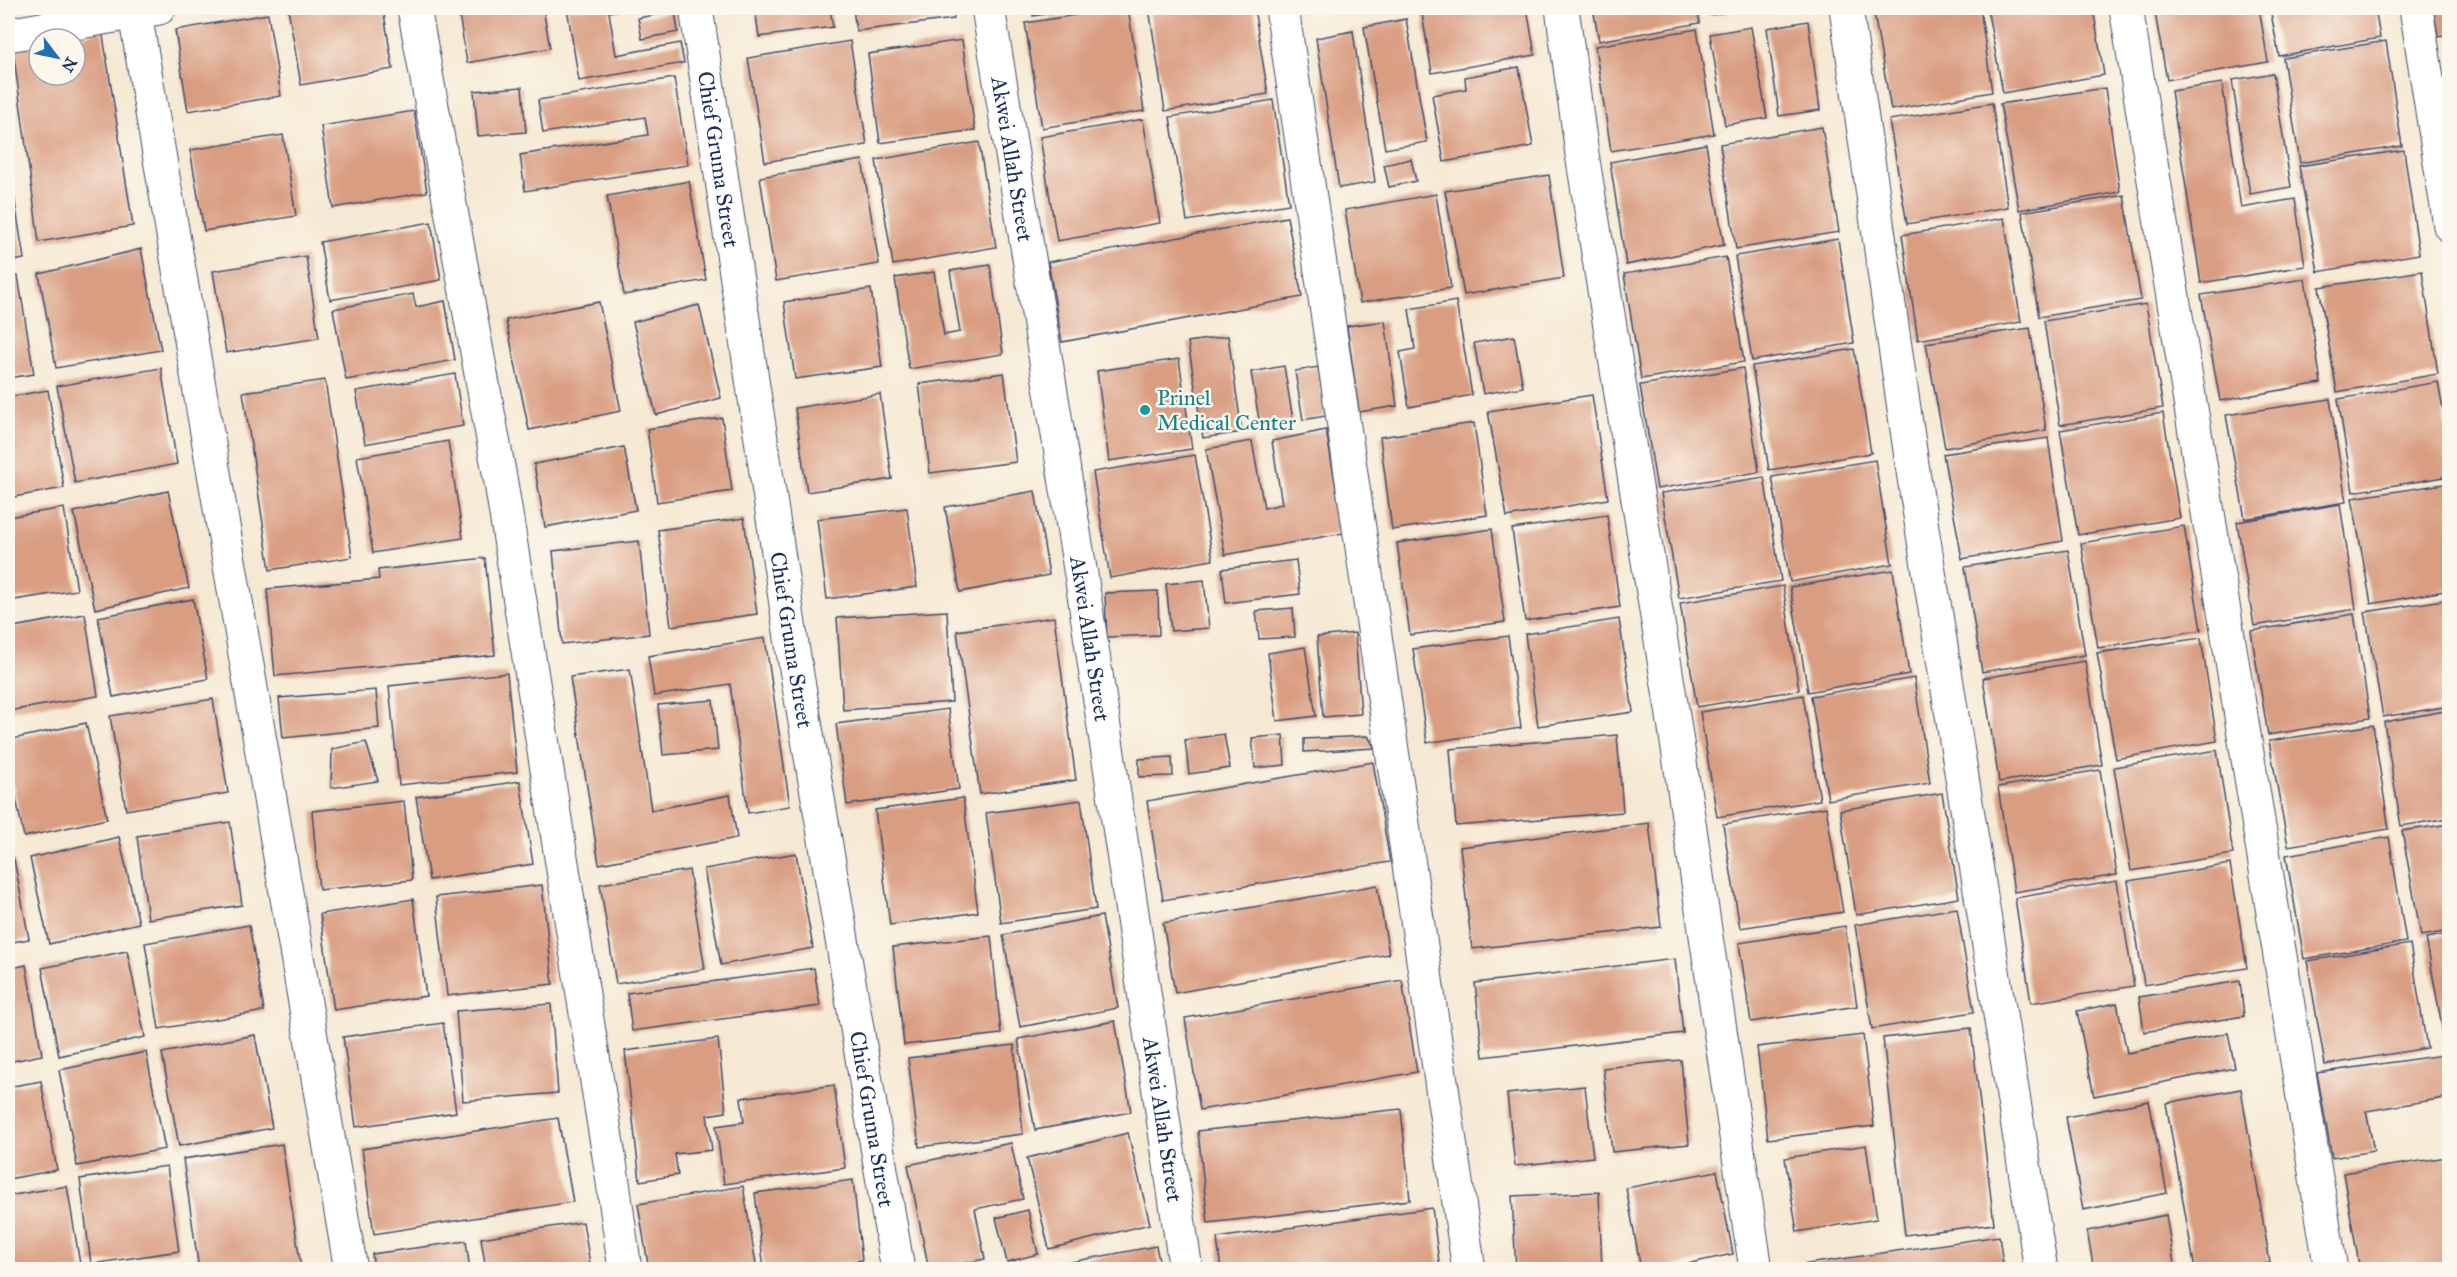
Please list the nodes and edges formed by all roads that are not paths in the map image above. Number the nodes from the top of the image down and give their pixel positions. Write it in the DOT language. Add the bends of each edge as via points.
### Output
graph roads {
  1 [pos="414,8"];
  2 [pos="696,8"];
  3 [pos="988,8"];
  4 [pos="1282,8"];
  5 [pos="1562,8"];
  6 [pos="1846,8"];
  7 [pos="2126,8"];
  8 [pos="2416,8"];
  9 [pos="143,9"];
  10 [pos="8,35"];
  11 [pos="2450,226"];
  12 [pos="351,1269"];
  13 [pos="625,1269"];
  14 [pos="898,1269"];
  15 [pos="1186,1269"];
  16 [pos="1469,1269"];
  17 [pos="1756,1269"];
  18 [pos="2041,1269"];
  19 [pos="2331,1269"];
  1 -- 13 [label="street" via="501,483"];
  2 -- 14 [label="street, Chief Gruma Street" via="793,651"];
  3 -- 15 [label="street, Akwei Allah Street" via="1081,575"];
  4 -- 16 [label="street"];
  5 -- 17 [label="street"];
  6 -- 18 [label="street" via="1916,490"];
  7 -- 19 [label="street"];
  8 -- 11 [label="street"];
  9 -- 10 [label="street"];
  9 -- 12 [label="street"];
}
